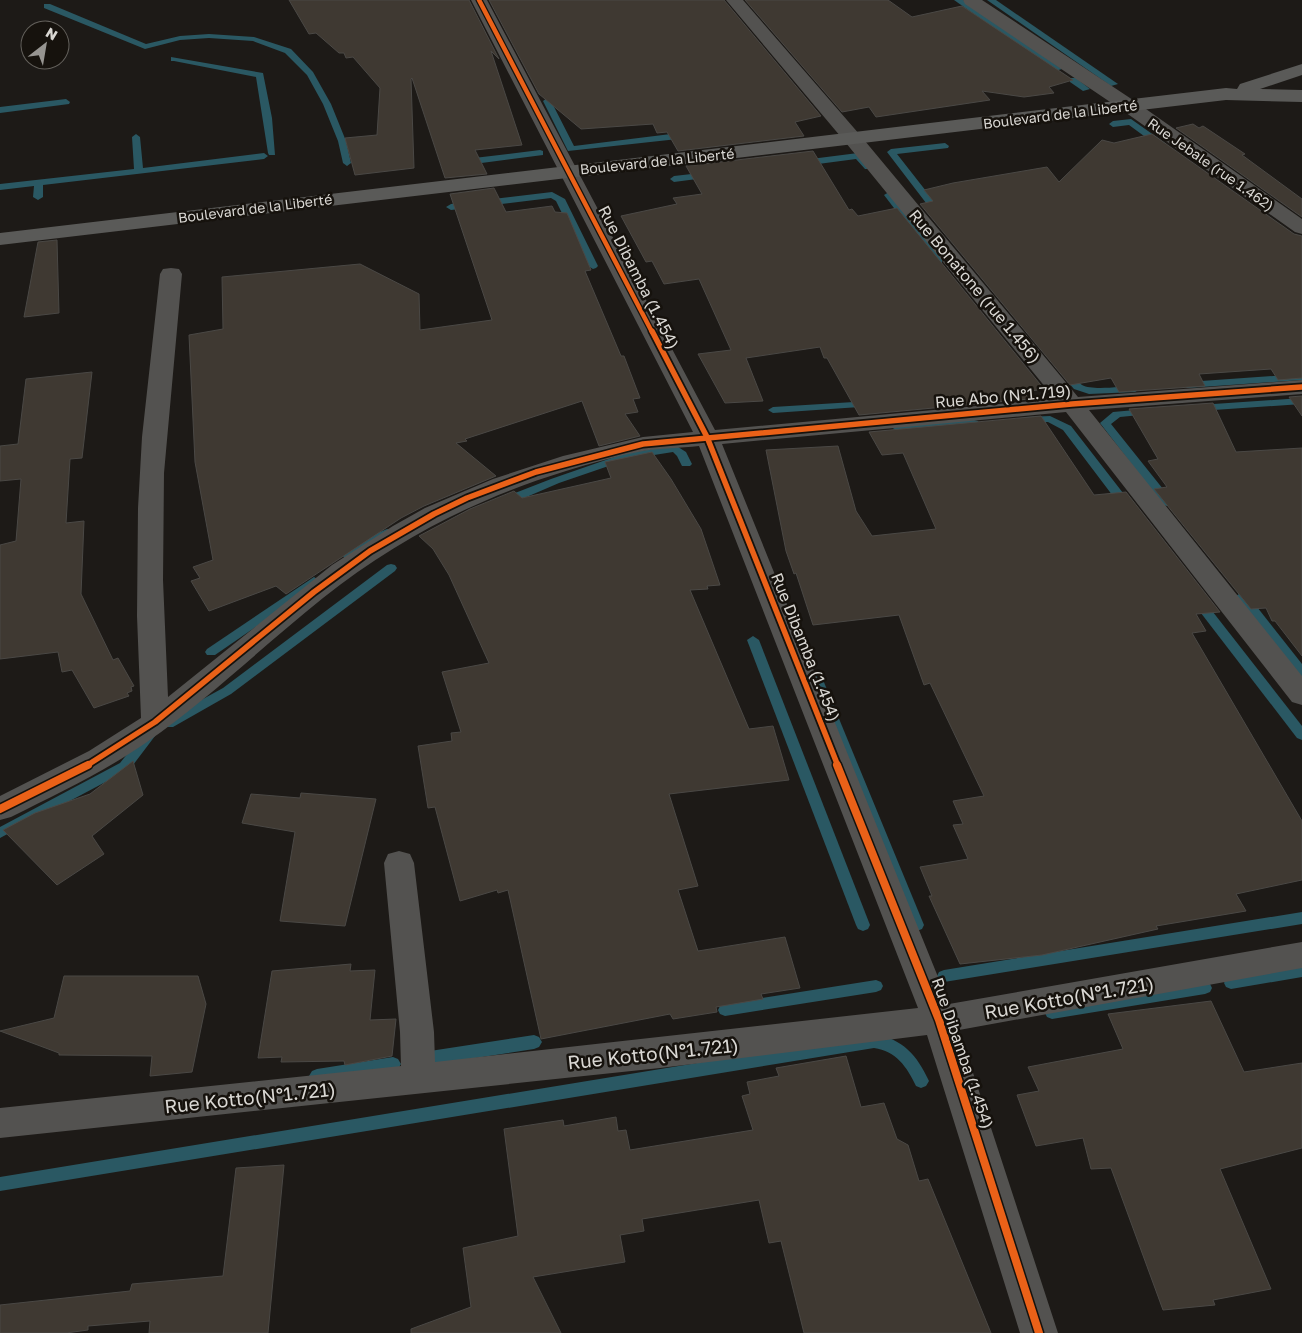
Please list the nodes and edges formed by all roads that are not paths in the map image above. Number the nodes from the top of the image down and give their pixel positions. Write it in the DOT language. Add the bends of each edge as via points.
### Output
graph roads {
  1 [pos="479,0"];
  2 [pos="734,0"];
  3 [pos="971,0"];
  4 [pos="1302,69"];
  5 [pos="1226,94"];
  6 [pos="1302,96"];
  7 [pos="1129,106"];
  8 [pos="853,139"];
  9 [pos="569,171"];
  10 [pos="1302,228"];
  11 [pos="0,239"];
  12 [pos="171,274"];
  13 [pos="1302,387"];
  14 [pos="1072,404"];
  15 [pos="707,437"];
  16 [pos="1302,695"];
  17 [pos="155,722"];
  18 [pos="0,809"];
  19 [pos="399,863"];
  20 [pos="1302,955"];
  21 [pos="939,1020"];
  22 [pos="418,1079"];
  23 [pos="0,1123"];
  24 [pos="1039,1333"];
  1 -- 9 [label="street, Rue Dibamba (1.454)"];
  2 -- 8 [label="street, Rue Bonatone (rue 1.456)"];
  3 -- 7 [label="street, Rue Jebale (rue 1.462)"];
  4 -- 5 [label="highway, Boulevard de la Liberté"];
  5 -- 6 [label="highway, Boulevard de la Liberté"];
  5 -- 7 [label="highway, Boulevard de la Liberté"];
  7 -- 8 [label="highway, Boulevard de la Liberté"];
  7 -- 10 [label="street, Rue Jebale (rue 1.462)"];
  8 -- 9 [label="highway, Boulevard de la Liberté"];
  8 -- 14 [label="street, Rue Bonatone (rue 1.456)"];
  9 -- 11 [label="highway, Boulevard de la Liberté"];
  9 -- 15 [label="street, Rue Dibamba (1.454)"];
  12 -- 17 [label="street" via="154,438 150,528"];
  13 -- 14 [label="street, Rue Abo (N°1.719)"];
  14 -- 15 [label="street, Rue Abo (N°1.719)"];
  14 -- 16 [label="street, Rue Bonatone (rue 1.456)"];
  15 -- 17 [label="street, Rue Abo (N°1.719)" via="643,444 594,454 528,474 452,504 332,577"];
  15 -- 21 [label="street, Rue Dibamba (1.454)"];
  17 -- 18 [label="street, Rue Abo (N°1.719)" via="107,754"];
  19 -- 22 [label="street" via="417,1032"];
  20 -- 21 [label="street, Rue Kotto(N°1.721)"];
  21 -- 22 [label="street, Rue Kotto(N°1.721)"];
  21 -- 24 [label="street, Rue Dibamba (1.454)"];
  22 -- 23 [label="street, Rue Kotto(N°1.721)"];
}
